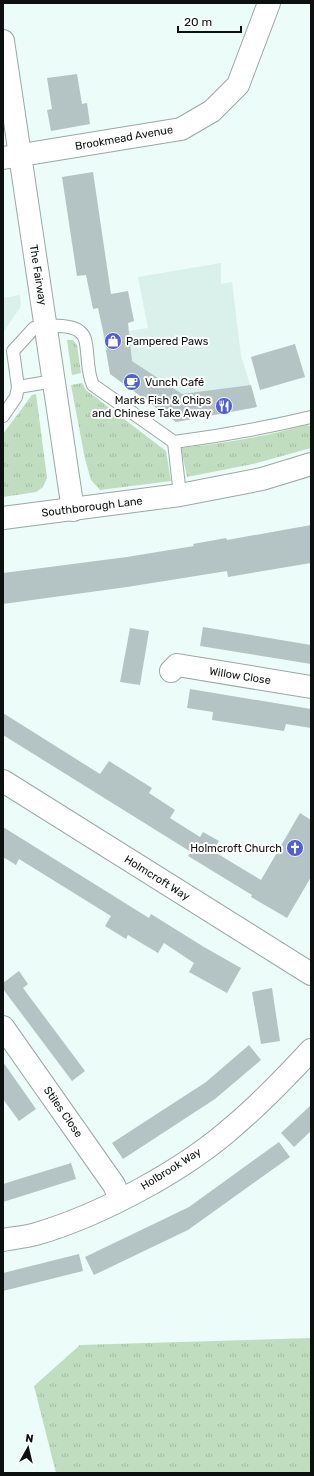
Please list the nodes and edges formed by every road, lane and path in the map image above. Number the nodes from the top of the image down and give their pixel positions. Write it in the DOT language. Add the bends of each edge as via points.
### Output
graph roads {
  1 [pos="269,3"];
  2 [pos="3,40"];
  3 [pos="11,157"];
  4 [pos="45,326"];
  5 [pos="54,381"];
  6 [pos="18,387"];
  7 [pos="3,416"];
  8 [pos="311,417"];
  9 [pos="174,442"];
  10 [pos="311,464"];
  11 [pos="180,495"];
  12 [pos="73,510"];
  13 [pos="3,518"];
  14 [pos="171,671"];
  15 [pos="311,687"];
  16 [pos="3,781"];
  17 [pos="311,974"];
  18 [pos="3,1027"];
  19 [pos="311,1050"];
  20 [pos="120,1200"];
  21 [pos="3,1240"];
  1 -- 3 [label="street, Brookmead Avenue" via="238,85 212,111 181,129"];
  2 -- 3 [label="street, The Fairway"];
  3 -- 4 [label="street, The Fairway"];
  4 -- 5 [label="street, The Fairway"];
  4 -- 6 [label="lane" via="34,328 13,351"];
  4 -- 9 [label="lane" via="57,325 77,330 84,338 89,377 93,385"];
  5 -- 6 [label="lane"];
  5 -- 12 [label="street, The Fairway"];
  6 -- 7 [label="lane" via="16,397"];
  8 -- 9 [label="lane" via="267,428"];
  9 -- 11 [label="lane"];
  10 -- 11 [label="street, Southborough Lane" via="262,479"];
  11 -- 12 [label="street, Southborough Lane"];
  12 -- 13 [label="street, Southborough Lane"];
  14 -- 15 [label="street, Willow Close" via="177,665"];
  16 -- 17 [label="street, Holmcroft Way"];
  18 -- 20 [label="street, Stiles Close" via="114,1185"];
  19 -- 20 [label="street, Holbrook Way" via="234,1126 179,1166"];
  20 -- 21 [label="street, Holbrook Way" via="36,1234"];
}
